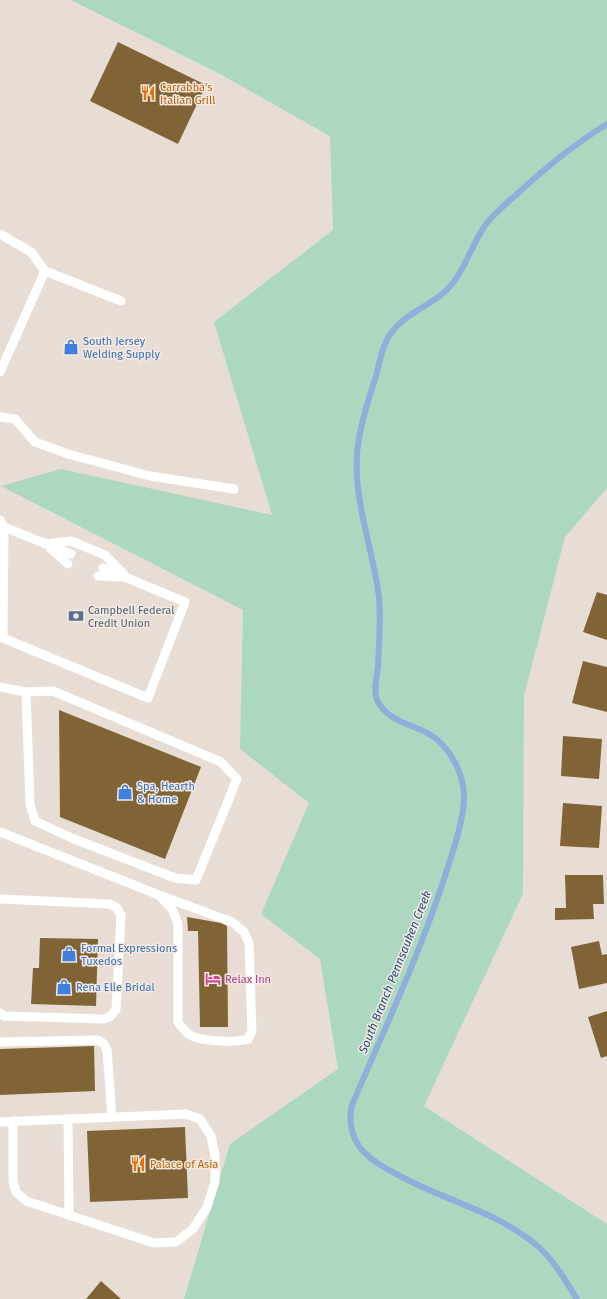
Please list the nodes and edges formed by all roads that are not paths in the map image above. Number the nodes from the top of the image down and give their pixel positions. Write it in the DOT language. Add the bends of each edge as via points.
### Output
graph roads {
  1 [pos="0,234"];
  2 [pos="44,272"];
  3 [pos="121,301"];
  4 [pos="0,372"];
  5 [pos="0,417"];
  6 [pos="234,488"];
  7 [pos="2,523"];
  8 [pos="45,544"];
  9 [pos="71,554"];
  10 [pos="68,564"];
  11 [pos="100,572"];
  12 [pos="128,578"];
  13 [pos="2,636"];
  14 [pos="0,686"];
  15 [pos="26,692"];
  16 [pos="0,832"];
  17 [pos="160,896"];
  18 [pos="0,899"];
  19 [pos="0,1013"];
  20 [pos="0,1042"];
  21 [pos="112,1117"];
  22 [pos="68,1119"];
  23 [pos="13,1121"];
  24 [pos="0,1122"];
  25 [pos="69,1215"];
  1 -- 2 [label="lane" via="31,252"];
  2 -- 3 [label="lane"];
  2 -- 4 [label="lane"];
  5 -- 6 [label="lane" via="15,419 35,442 68,454 150,476"];
  7 -- 8 [label="lane"];
  7 -- 13 [label="lane"];
  8 -- 9 [label="lane"];
  8 -- 10 [label="lane"];
  8 -- 12 [label="lane" via="71,541 105,555"];
  11 -- 12 [label="lane"];
  12 -- 13 [label="lane" via="185,602 148,698"];
  14 -- 15 [label="lane"];
  15 -- 15 [label="lane" via="53,691 221,762 237,779 196,880 175,878 35,821 30,804"];
  16 -- 17 [label="lane"];
  17 -- 17 [label="lane" via="172,909 178,924 178,1022 183,1030 193,1037 239,1042 248,1039 252,1031 249,943 244,932 232,922"];
  18 -- 19 [label="lane" via="110,904 117,908 121,915 116,1009 111,1016 104,1019 4,1016"];
  20 -- 21 [label="lane" via="98,1040 104,1044 107,1050"];
  21 -- 22 [label="lane"];
  21 -- 25 [label="lane" via="186,1114 200,1119 211,1136 215,1156 215,1182 207,1207 193,1229 176,1242 154,1243"];
  22 -- 23 [label="lane"];
  22 -- 25 [label="lane"];
  23 -- 24 [label="lane"];
  23 -- 25 [label="lane" via="12,1180 16,1192 26,1201"];
}
